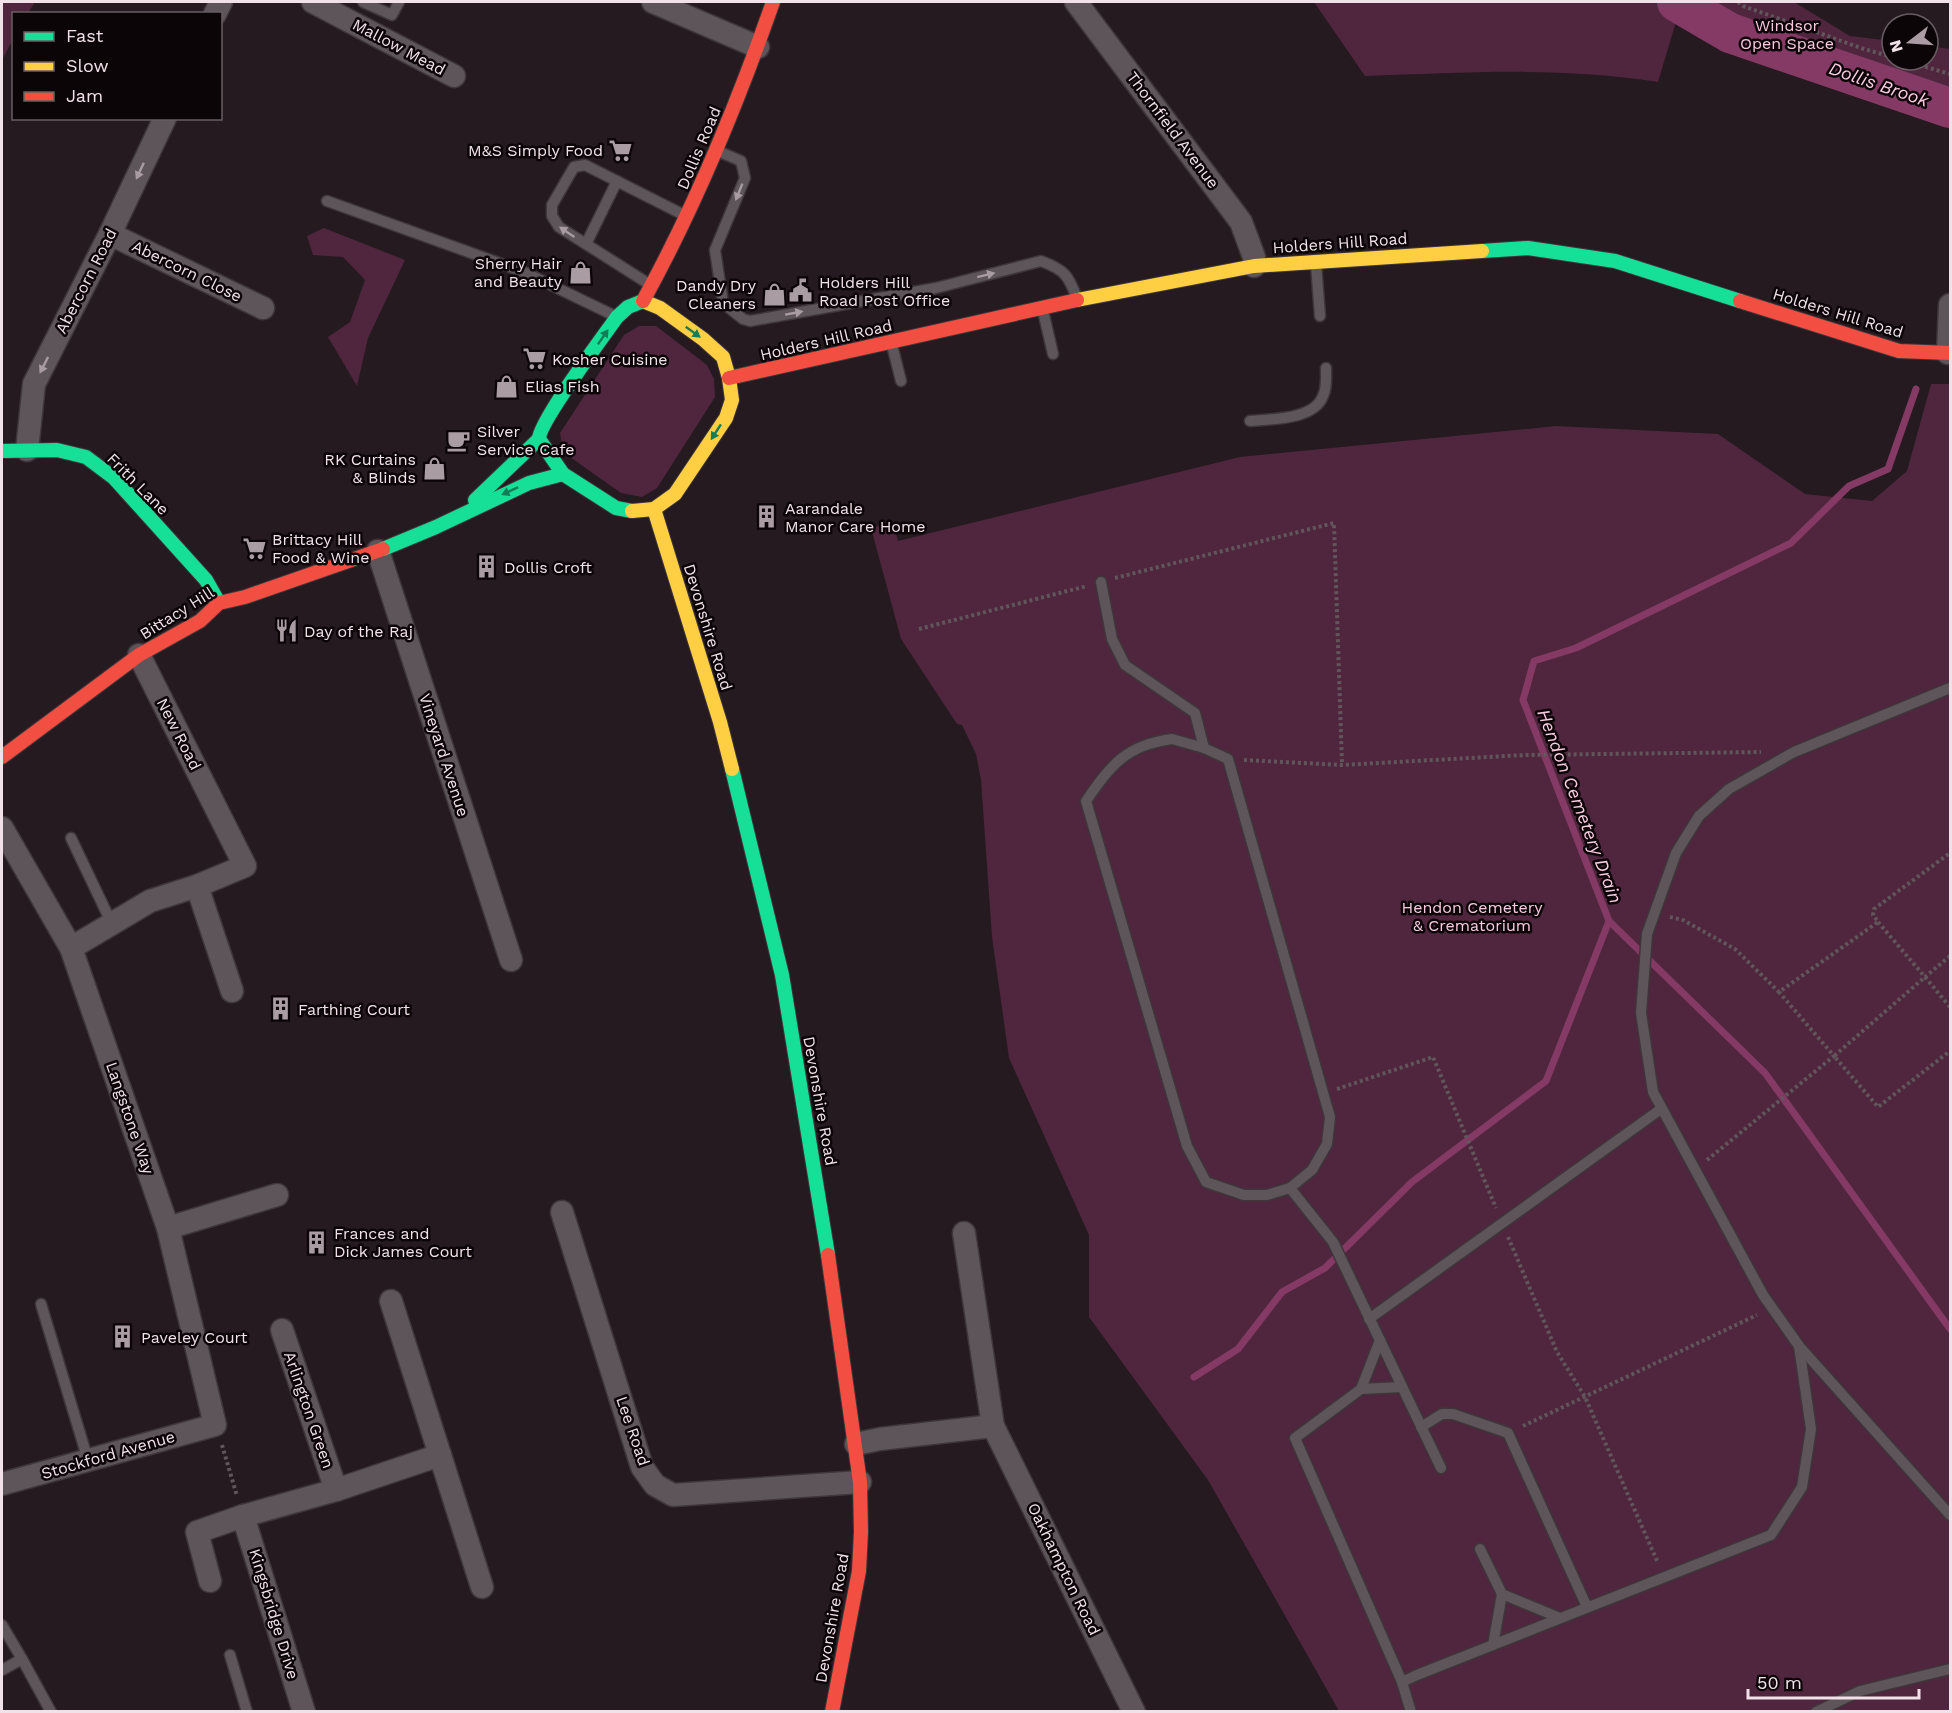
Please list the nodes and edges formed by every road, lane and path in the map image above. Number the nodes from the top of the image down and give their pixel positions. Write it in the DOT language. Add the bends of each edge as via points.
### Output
graph roads {
  1 [pos="313,2"];
  2 [pos="363,2"];
  3 [pos="399,2"];
  4 [pos="653,2"];
  5 [pos="773,2"];
  6 [pos="1076,2"];
  7 [pos="1738,2"];
  8 [pos="758,47"];
  9 [pos="1880,54"];
  10 [pos="454,76"];
  11 [pos="164,120"];
  12 [pos="717,150"];
  13 [pos="618,181"];
  14 [pos="327,201"];
  15 [pos="687,216"];
  16 [pos="110,234"];
  17 [pos="586,244"];
  18 [pos="1316,261"];
  19 [pos="1254,266"];
  20 [pos="652,285"];
  21 [pos="1077,300"];
  22 [pos="643,301"];
  23 [pos="1950,305"];
  24 [pos="263,308"];
  25 [pos="1042,308"];
  26 [pos="1320,316"];
  27 [pos="617,317"];
  28 [pos="891,342"];
  29 [pos="1949,353"];
  30 [pos="1053,354"];
  31 [pos="1326,368"];
  32 [pos="729,378"];
  33 [pos="901,381"];
  34 [pos="1250,421"];
  35 [pos="539,439"];
  36 [pos="27,450"];
  37 [pos="2,451"];
  38 [pos="563,474"];
  39 [pos="654,509"];
  40 [pos="460,515"];
  41 [pos="378,551"];
  42 [pos="1101,582"];
  43 [pos="219,603"];
  44 [pos="919,629"];
  45 [pos="140,655"];
  46 [pos="1950,688"];
  47 [pos="1204,748"];
  48 [pos="1794,752"];
  49 [pos="2,757"];
  50 [pos="1228,759"];
  51 [pos="1342,765"];
  52 [pos="2,828"];
  53 [pos="71,838"];
  54 [pos="1950,853"];
  55 [pos="196,886"];
  56 [pos="1654,914"];
  57 [pos="1878,922"];
  58 [pos="111,924"];
  59 [pos="71,948"];
  60 [pos="1950,956"];
  61 [pos="511,960"];
  62 [pos="1925,977"];
  63 [pos="232,991"];
  64 [pos="1779,992"];
  65 [pos="1950,1007"];
  66 [pos="1950,1051"];
  67 [pos="1834,1056"];
  68 [pos="1324,1094"];
  69 [pos="1661,1109"];
  70 [pos="1695,1170"];
  71 [pos="1290,1188"];
  72 [pos="277,1195"];
  73 [pos="562,1212"];
  74 [pos="1502,1223"];
  75 [pos="168,1228"];
  76 [pos="964,1233"];
  77 [pos="391,1301"];
  78 [pos="41,1304"];
  79 [pos="1773,1307"];
  80 [pos="1369,1319"];
  81 [pos="282,1330"];
  82 [pos="1380,1340"];
  83 [pos="1799,1346"];
  84 [pos="1402,1387"];
  85 [pos="1361,1389"];
  86 [pos="1585,1397"];
  87 [pos="993,1426"];
  88 [pos="1421,1427"];
  89 [pos="1508,1433"];
  90 [pos="218,1434"];
  91 [pos="856,1444"];
  92 [pos="440,1455"];
  93 [pos="88,1460"];
  94 [pos="1441,1468"];
  95 [pos="860,1482"];
  96 [pos="2,1484"];
  97 [pos="336,1490"];
  98 [pos="236,1492"];
  99 [pos="1950,1515"];
  100 [pos="243,1516"];
  101 [pos="1480,1549"];
  102 [pos="1664,1577"];
  103 [pos="210,1581"];
  104 [pos="482,1587"];
  105 [pos="1503,1594"];
  106 [pos="1587,1607"];
  107 [pos="1560,1618"];
  108 [pos="2,1625"];
  109 [pos="1493,1645"];
  110 [pos="230,1655"];
  111 [pos="22,1659"];
  112 [pos="1950,1669"];
  113 [pos="2,1670"];
  114 [pos="1402,1682"];
  115 [pos="51,1712"];
  116 [pos="247,1712"];
  117 [pos="304,1712"];
  118 [pos="832,1712"];
  119 [pos="1134,1712"];
  120 [pos="1411,1712"];
  121 [pos="1816,1712"];
  1 -- 10 [label="street, Mallow Mead"];
  2 -- 3 [label="lane" via="392,15"];
  4 -- 8 [label="street"];
  5 -- 8 [label="main road, Dollis Road"];
  6 -- 19 [label="street, Thornfield Avenue" via="1241,222"];
  7 -- 9 [label="path"];
  8 -- 12 [label="main road, Dollis Road"];
  11 -- 16 [label="street, Abercorn Road, one-way"];
  12 -- 15 [label="main road, Dollis Road"];
  12 -- 21 [label="lane, one-way" via="741,161 745,178 715,250 723,303 743,319 750,321 936,288 1041,261 1056,266 1070,278"];
  13 -- 15 [label="lane"];
  13 -- 17 [label="lane"];
  17 -- 13 [label="lane, one-way" via="559,227 552,216 552,205 573,167 585,165"];
  14 -- 27 [label="lane" via="524,272"];
  15 -- 20 [label="main road, Dollis Road"];
  16 -- 24 [label="street, Abercorn Close"];
  16 -- 36 [label="street, Abercorn Road, one-way" via="34,384"];
  17 -- 20 [label="lane"];
  18 -- 19 [label="main road, Holders Hill Road"];
  18 -- 26 [label="lane"];
  18 -- 29 [label="main road, Holders Hill Road" via="1528,248 1614,261 1899,351"];
  19 -- 21 [label="main road, Holders Hill Road"];
  20 -- 22 [label="main road, Dollis Road"];
  21 -- 25 [label="main road, Holders Hill Road"];
  22 -- 27 [label="main road"];
  22 -- 32 [label="main road, one-way" via="660,308 710,345 723,357"];
  23 -- 29 [label="street"];
  25 -- 28 [label="main road, Holders Hill Road"];
  25 -- 30 [label="lane"];
  35 -- 27 [label="main road, one-way" via="549,414"];
  28 -- 32 [label="main road, Holders Hill Road"];
  28 -- 33 [label="lane"];
  31 -- 34 [label="lane" via="1326,384 1317,407 1290,417"];
  32 -- 39 [label="main road, one-way" via="732,400 726,418 675,494"];
  35 -- 38 [label="main road"];
  35 -- 40 [label="main road, Bittacy Hill"];
  36 -- 37 [label="main road, Frith Lane"];
  36 -- 43 [label="main road, Frith Lane" via="57,450 86,457 114,478 206,580"];
  38 -- 39 [label="main road" via="616,508 636,512"];
  38 -- 40 [label="main road, Bittacy Hill, one-way" via="529,483"];
  39 -- 91 [label="main road, Devonshire Road" via="720,722 782,975"];
  40 -- 41 [label="main road, Bittacy Hill"];
  41 -- 43 [label="main road, Bittacy Hill"];
  41 -- 61 [label="street, Vineyard Avenue"];
  42 -- 44 [label="path"];
  42 -- 47 [label="lane" via="1112,639 1121,658 1195,713"];
  42 -- 51 [label="path" via="1334,524"];
  43 -- 45 [label="main road, Bittacy Hill" via="200,621"];
  45 -- 49 [label="main road, Bittacy Hill"];
  45 -- 55 [label="street, New Road" via="245,866"];
  46 -- 48 [label="lane"];
  47 -- 50 [label="lane"];
  47 -- 71 [label="lane" via="1172,739 1150,741 1109,768 1086,801 1187,1146 1206,1182 1244,1195 1267,1195"];
  48 -- 51 [label="path" via="1526,755"];
  48 -- 56 [label="lane" via="1729,789 1699,816 1677,853"];
  50 -- 51 [label="path"];
  50 -- 68 [label="lane"];
  52 -- 59 [label="street, Langstone Way"];
  53 -- 58 [label="lane"];
  54 -- 57 [label="path" via="1874,909"];
  55 -- 58 [label="street" via="150,901"];
  55 -- 63 [label="street"];
  56 -- 64 [label="path" via="1683,920 1735,949"];
  56 -- 69 [label="lane" via="1647,934 1641,1012 1653,1092"];
  57 -- 62 [label="path"];
  57 -- 64 [label="path"];
  58 -- 59 [label="street"];
  59 -- 75 [label="street, Langstone Way"];
  60 -- 62 [label="path"];
  62 -- 65 [label="path"];
  62 -- 67 [label="path"];
  64 -- 67 [label="path"];
  66 -- 67 [label="path" via="1878,1107"];
  67 -- 70 [label="path"];
  68 -- 71 [label="lane" via="1330,1117 1327,1144 1312,1170"];
  68 -- 74 [label="path" via="1433,1057"];
  69 -- 70 [label="lane"];
  69 -- 74 [label="lane"];
  70 -- 79 [label="lane"];
  71 -- 80 [label="lane" via="1333,1242"];
  72 -- 75 [label="street"];
  73 -- 95 [label="street, Lee Road" via="642,1467 656,1485 673,1495"];
  74 -- 80 [label="lane"];
  74 -- 86 [label="path" via="1557,1352"];
  75 -- 90 [label="street, Langstone Way"];
  76 -- 87 [label="street, Oakhampton Road"];
  77 -- 92 [label="street"];
  78 -- 93 [label="lane"];
  79 -- 83 [label="lane"];
  79 -- 86 [label="path"];
  80 -- 82 [label="lane"];
  81 -- 97 [label="street, Arlington Green"];
  82 -- 84 [label="lane"];
  82 -- 85 [label="lane"];
  83 -- 99 [label="lane"];
  83 -- 102 [label="lane" via="1811,1429 1803,1487 1771,1535"];
  84 -- 85 [label="lane"];
  84 -- 88 [label="lane"];
  85 -- 114 [label="lane" via="1295,1438"];
  86 -- 89 [label="path"];
  86 -- 102 [label="path"];
  87 -- 91 [label="street"];
  87 -- 119 [label="street, Oakhampton Road"];
  88 -- 89 [label="lane" via="1442,1414 1453,1414"];
  88 -- 94 [label="lane"];
  89 -- 106 [label="lane"];
  90 -- 93 [label="street, Stockford Avenue"];
  90 -- 98 [label="path"];
  91 -- 95 [label="main road, Devonshire Road"];
  92 -- 97 [label="street, Arlington Green"];
  92 -- 104 [label="street"];
  93 -- 96 [label="street, Stockford Avenue"];
  95 -- 118 [label="main road, Devonshire Road" via="859,1571"];
  97 -- 100 [label="street, Arlington Green"];
  100 -- 103 [label="street, Arlington Green" via="197,1532"];
  100 -- 117 [label="street, Kingsbridge Drive"];
  101 -- 105 [label="lane"];
  102 -- 106 [label="lane"];
  105 -- 107 [label="lane"];
  105 -- 109 [label="lane"];
  106 -- 107 [label="lane"];
  107 -- 109 [label="lane"];
  108 -- 111 [label="lane"];
  109 -- 114 [label="lane"];
  110 -- 116 [label="lane"];
  111 -- 113 [label="lane"];
  111 -- 115 [label="lane"];
  112 -- 121 [label="lane" via="1860,1691"];
  114 -- 120 [label="lane"];
}
